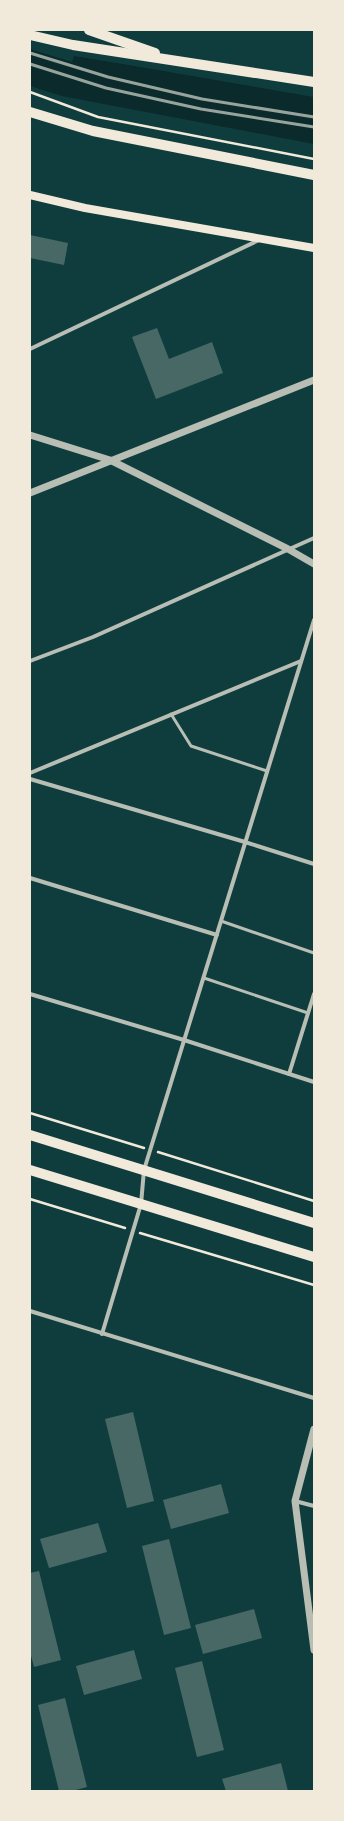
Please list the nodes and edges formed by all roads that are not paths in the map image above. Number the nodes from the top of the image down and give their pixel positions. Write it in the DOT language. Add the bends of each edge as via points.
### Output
graph roads {
  1 [pos="89,30"];
  2 [pos="30,35"];
  3 [pos="180,62"];
  4 [pos="314,82"];
  5 [pos="30,112"];
  6 [pos="314,175"];
  7 [pos="30,195"];
  8 [pos="262,238"];
  9 [pos="314,248"];
  10 [pos="30,349"];
  11 [pos="314,380"];
  12 [pos="30,435"];
  13 [pos="110,460"];
  14 [pos="30,493"];
  15 [pos="314,538"];
  16 [pos="288,549"];
  17 [pos="314,564"];
  18 [pos="314,620"];
  19 [pos="30,661"];
  20 [pos="301,661"];
  21 [pos="171,714"];
  22 [pos="267,771"];
  23 [pos="30,773"];
  24 [pos="30,779"];
  25 [pos="245,842"];
  26 [pos="314,864"];
  27 [pos="30,878"];
  28 [pos="221,921"];
  29 [pos="217,935"];
  30 [pos="314,953"];
  31 [pos="204,978"];
  32 [pos="30,994"];
  33 [pos="314,994"];
  34 [pos="308,1013"];
  35 [pos="184,1040"];
  36 [pos="289,1074"];
  37 [pos="314,1082"];
  38 [pos="30,1135"];
  39 [pos="30,1170"];
  40 [pos="144,1170"];
  41 [pos="141,1204"];
  42 [pos="314,1222"];
  43 [pos="314,1257"];
  44 [pos="30,1311"];
  45 [pos="102,1334"];
  46 [pos="314,1398"];
  47 [pos="314,1429"];
  48 [pos="295,1500"];
  49 [pos="314,1506"];
  50 [pos="312,1616"];
  51 [pos="314,1650"];
  1 -- 3 [label="main road"];
  2 -- 3 [label="main road" via="73,45"];
  3 -- 4 [label="main road"];
  5 -- 6 [label="main road" via="100,132"];
  7 -- 8 [label="main road" via="85,208"];
  8 -- 9 [label="main road"];
  8 -- 10 [label="street"];
  11 -- 13 [label="street"];
  12 -- 13 [label="street"];
  13 -- 14 [label="street"];
  13 -- 16 [label="street"];
  15 -- 16 [label="street"];
  16 -- 17 [label="street"];
  16 -- 19 [label="street" via="93,637"];
  18 -- 20 [label="street"];
  20 -- 21 [label="street"];
  20 -- 22 [label="street"];
  21 -- 22 [label="lane" via="191,746"];
  21 -- 23 [label="street"];
  22 -- 25 [label="street"];
  24 -- 25 [label="street"];
  25 -- 26 [label="street"];
  25 -- 28 [label="street"];
  27 -- 29 [label="street"];
  28 -- 29 [label="street"];
  28 -- 30 [label="lane"];
  29 -- 31 [label="street"];
  31 -- 34 [label="lane"];
  31 -- 35 [label="street"];
  32 -- 35 [label="street"];
  33 -- 34 [label="street"];
  34 -- 36 [label="street"];
  35 -- 36 [label="street"];
  35 -- 40 [label="street"];
  36 -- 37 [label="street"];
  38 -- 40 [label="main road"];
  39 -- 41 [label="main road"];
  40 -- 41 [label="street"];
  40 -- 42 [label="main road"];
  41 -- 43 [label="main road"];
  41 -- 45 [label="street"];
  44 -- 45 [label="street"];
  45 -- 46 [label="street"];
  47 -- 48 [label="street"];
  48 -- 49 [label="street"];
  48 -- 50 [label="street"];
  50 -- 51 [label="street"];
}
